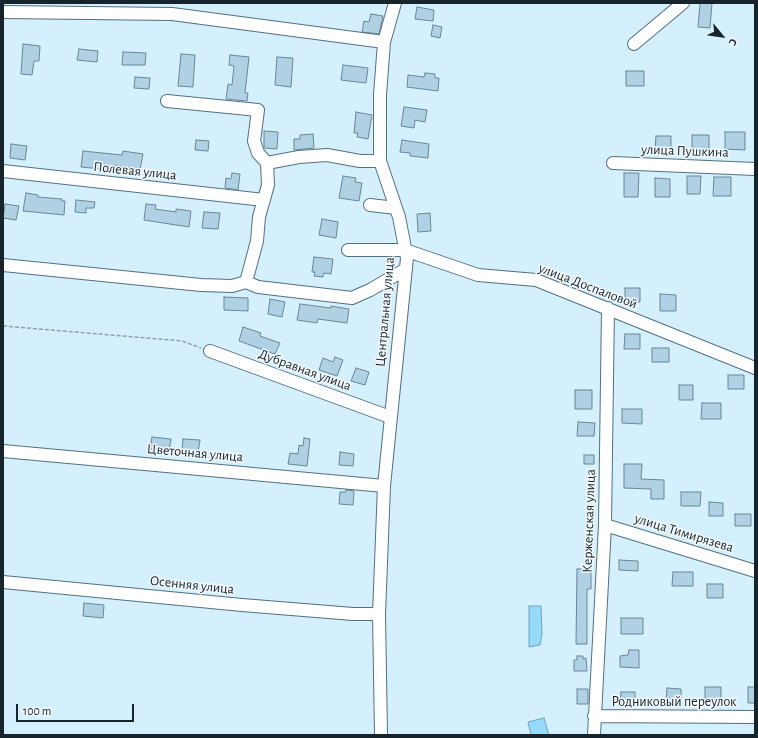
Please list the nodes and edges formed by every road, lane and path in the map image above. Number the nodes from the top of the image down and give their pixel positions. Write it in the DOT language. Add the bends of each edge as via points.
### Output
graph roads {
  1 [pos="395,3"];
  2 [pos="683,3"];
  3 [pos="171,8"];
  4 [pos="3,12"];
  5 [pos="384,42"];
  6 [pos="634,44"];
  7 [pos="167,101"];
  8 [pos="380,161"];
  9 [pos="267,163"];
  10 [pos="613,163"];
  11 [pos="755,169"];
  12 [pos="3,171"];
  13 [pos="264,200"];
  14 [pos="370,205"];
  15 [pos="396,208"];
  16 [pos="348,250"];
  17 [pos="405,250"];
  18 [pos="3,265"];
  19 [pos="406,269"];
  20 [pos="246,282"];
  21 [pos="608,308"];
  22 [pos="3,326"];
  23 [pos="210,351"];
  24 [pos="755,368"];
  25 [pos="390,417"];
  26 [pos="3,451"];
  27 [pos="384,486"];
  28 [pos="605,525"];
  29 [pos="755,571"];
  30 [pos="3,582"];
  31 [pos="379,614"];
  32 [pos="594,716"];
  33 [pos="755,717"];
  34 [pos="381,735"];
  35 [pos="594,735"];
  1 -- 5 [label="street, Центральная улица"];
  2 -- 6 [label="street"];
  3 -- 4 [label="street"];
  3 -- 5 [label="street"];
  5 -- 8 [label="street, Центральная улица" via="380,95"];
  7 -- 9 [label="street" via="258,110 254,141 258,152"];
  8 -- 9 [label="street" via="360,161 327,155"];
  8 -- 15 [label="street, Центральная улица"];
  9 -- 13 [label="street" via="268,185"];
  10 -- 11 [label="street, улица Пушкина"];
  12 -- 13 [label="street, Полевая улица"];
  13 -- 20 [label="street"];
  14 -- 15 [label="street"];
  15 -- 17 [label="street, Центральная улица"];
  16 -- 17 [label="street, улица Доспаловой"];
  17 -- 19 [label="street, Центральная улица"];
  17 -- 21 [label="street, улица Доспаловой" via="478,275 536,280"];
  18 -- 20 [label="street" via="201,285 232,286"];
  19 -- 20 [label="street" via="352,298 258,287"];
  19 -- 25 [label="street, Центральная улица"];
  21 -- 24 [label="street, улица Доспаловой"];
  21 -- 28 [label="street, Керженская улица"];
  22 -- 23 [label="path" via="182,341"];
  23 -- 25 [label="street, Дубравная улица"];
  25 -- 27 [label="street, Центральная улица"];
  26 -- 27 [label="street, Цветочная улица"];
  27 -- 31 [label="street, Центральная улица"];
  28 -- 29 [label="street, улица Тимирязева"];
  28 -- 32 [label="street, Керженская улица"];
  30 -- 31 [label="street, Осенняя улица" via="242,605"];
  31 -- 34 [label="street, Центральная улица"];
  32 -- 33 [label="street, Родниковый переулок"];
  32 -- 35 [label="street, Керженская улица"];
}
